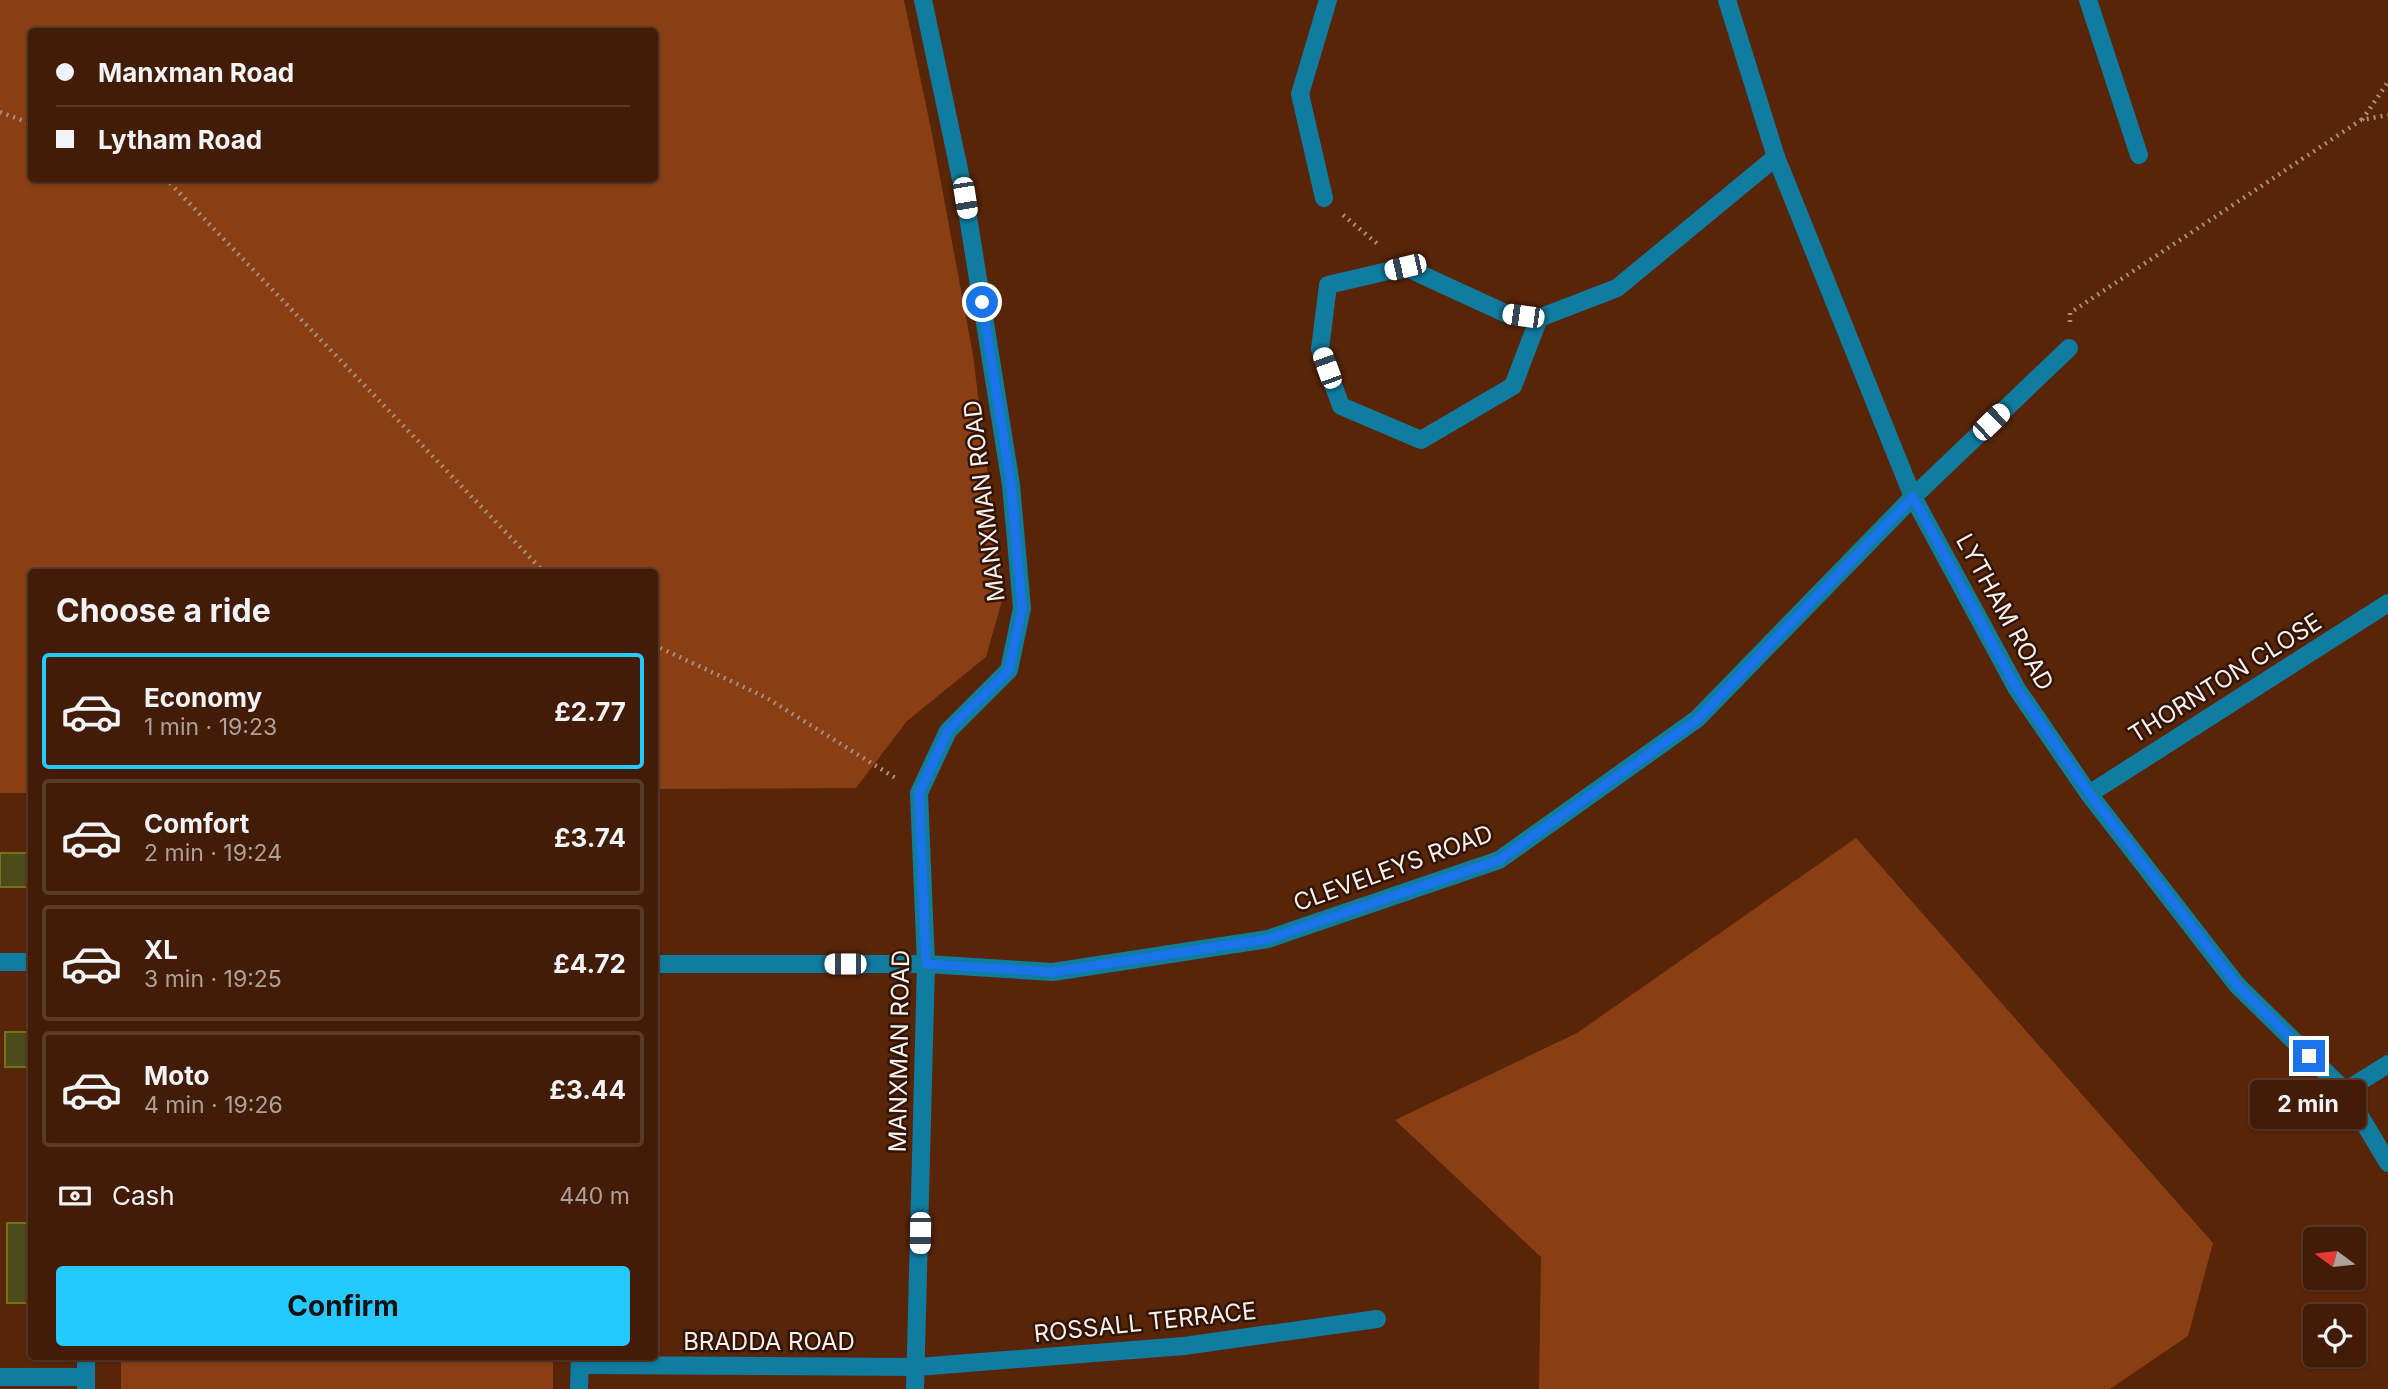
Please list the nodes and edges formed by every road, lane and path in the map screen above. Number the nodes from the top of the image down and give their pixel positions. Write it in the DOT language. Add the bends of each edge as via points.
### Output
graph roads {
  1 [pos="923,0"];
  2 [pos="1328,0"];
  3 [pos="1727,0"];
  4 [pos="2088,0"];
  5 [pos="2388,82"];
  6 [pos="0,111"];
  7 [pos="2388,115"];
  8 [pos="2361,120"];
  9 [pos="28,122"];
  10 [pos="2139,155"];
  11 [pos="1776,157"];
  12 [pos="169,182"];
  13 [pos="1324,198"];
  14 [pos="1405,267"];
  15 [pos="1539,318"];
  16 [pos="2069,348"];
  17 [pos="1913,497"];
  18 [pos="541,569"];
  19 [pos="2388,603"];
  20 [pos="658,647"];
  21 [pos="919,793"];
  22 [pos="2089,793"];
  23 [pos="0,962"];
  24 [pos="28,962"];
  25 [pos="658,964"];
  26 [pos="926,964"];
  27 [pos="2388,1064"];
  28 [pos="2345,1091"];
  29 [pos="2388,1163"];
  30 [pos="1377,1319"];
  31 [pos="86,1360"];
  32 [pos="580,1360"];
  33 [pos="917,1367"];
  34 [pos="0,1377"];
  35 [pos="86,1383"];
  36 [pos="579,1389"];
  37 [pos="915,1389"];
  1 -- 21 [label="street, MANXMAN ROAD" via="965,198 1011,485 1022,608 1009,670 948,730"];
  2 -- 13 [label="street" via="1300,94"];
  3 -- 11 [label="street, LYTHAM ROAD"];
  4 -- 10 [label="street"];
  5 -- 8 [label="path"];
  6 -- 9 [label="path"];
  7 -- 8 [label="path"];
  8 -- 16 [label="path" via="2070,313"];
  11 -- 15 [label="street" via="1617,288"];
  11 -- 17 [label="street, LYTHAM ROAD"];
  12 -- 18 [label="path"];
  13 -- 14 [label="path"];
  14 -- 15 [label="street" via="1507,314"];
  14 -- 15 [label="street" via="1328,285 1320,349 1341,406 1421,440 1513,386"];
  16 -- 17 [label="street, CLEVELEYS ROAD"];
  17 -- 22 [label="street, LYTHAM ROAD" via="2017,689"];
  17 -- 26 [label="street, CLEVELEYS ROAD" via="1698,719 1499,860 1268,939 1053,972"];
  19 -- 22 [label="street, THORNTON CLOSE"];
  20 -- 21 [label="path" via="767,698"];
  21 -- 26 [label="street, MANXMAN ROAD"];
  22 -- 28 [label="street, LYTHAM ROAD" via="2237,985"];
  23 -- 24 [label="street"];
  25 -- 26 [label="street, CLEVELEYS ROAD"];
  26 -- 33 [label="street, MANXMAN ROAD"];
  27 -- 28 [label="street"];
  28 -- 29 [label="street, LYTHAM ROAD"];
  30 -- 33 [label="street, ROSSALL TERRACE" via="1184,1346"];
  31 -- 35 [label="street"];
  32 -- 33 [label="street, BRADDA ROAD"];
  32 -- 36 [label="street, BRADDA ROAD"];
  33 -- 37 [label="street, MANXMAN ROAD"];
  34 -- 35 [label="street"];
}
